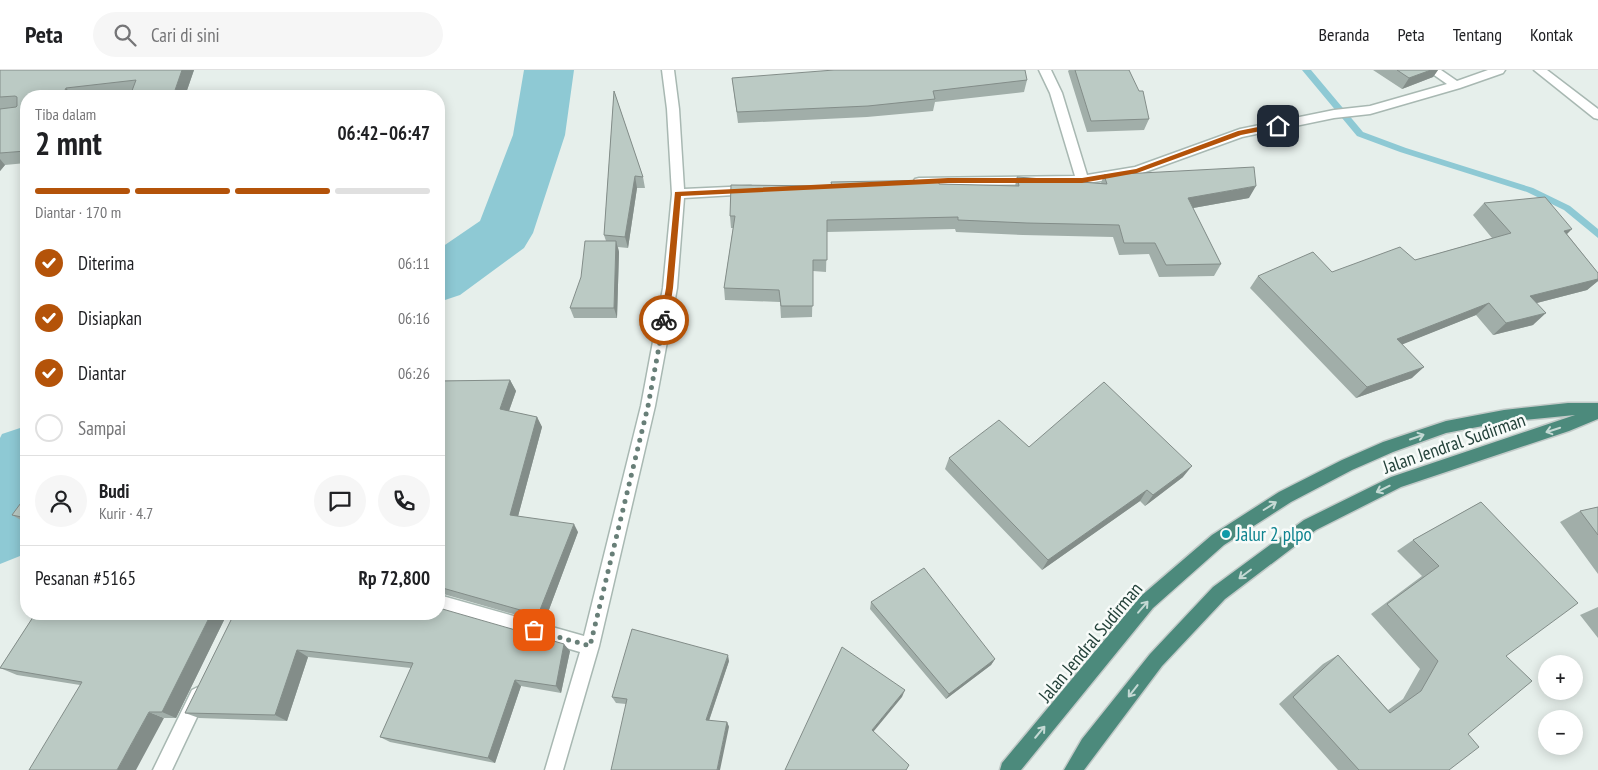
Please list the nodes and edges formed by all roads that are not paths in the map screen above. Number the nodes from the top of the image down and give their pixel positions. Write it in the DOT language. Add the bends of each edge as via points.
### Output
graph roads {
  1 [pos="668,70"];
  2 [pos="1045,70"];
  3 [pos="1432,70"];
  4 [pos="1499,70"];
  5 [pos="1540,70"];
  6 [pos="1456,85"];
  7 [pos="1598,115"];
  8 [pos="1082,180"];
  9 [pos="909,182"];
  10 [pos="764,190"];
  11 [pos="678,194"];
  12 [pos="1598,411"];
  13 [pos="445,605"];
  14 [pos="590,646"];
  15 [pos="208,677"];
  16 [pos="162,770"];
  17 [pos="554,770"];
  18 [pos="1009,770"];
  19 [pos="1073,770"];
  1 -- 11 [label="street"];
  2 -- 8 [label="street" via="1056,93"];
  3 -- 6 [label="street"];
  4 -- 6 [label="street"];
  5 -- 7 [label="street"];
  6 -- 8 [label="street" via="1370,110 1240,133 1137,171"];
  8 -- 9 [label="street"];
  10 -- 11 [label="street"];
  11 -- 14 [label="street" via="670,288 648,406"];
  18 -- 12 [label="highway, Jalan Jendral Sudirman, one-way" via="1147,602 1218,540 1285,497 1388,447 1446,427 1568,409"];
  12 -- 19 [label="highway, Jalan Jendral Sudirman, one-way" via="1569,425 1397,482 1310,526 1219,593 1156,660"];
  13 -- 14 [label="street"];
  14 -- 17 [label="street"];
  15 -- 16 [label="street"];
}
